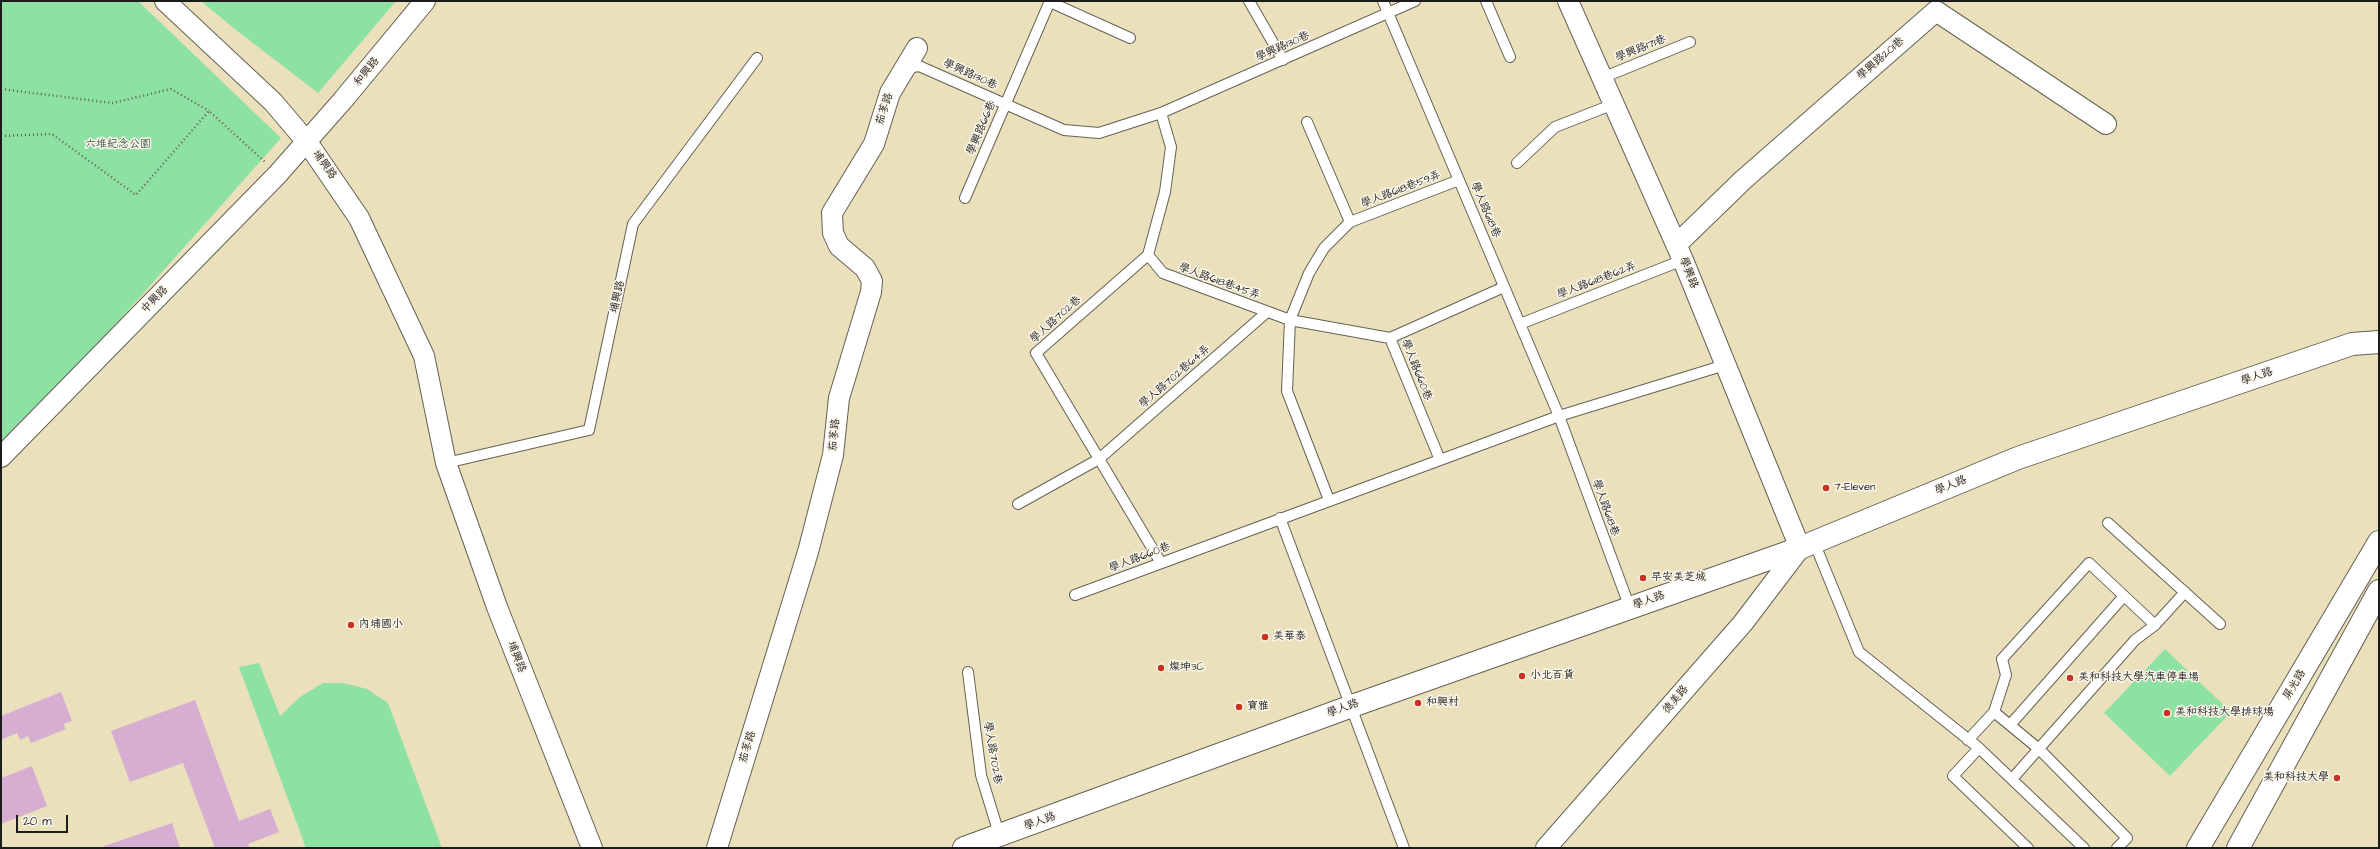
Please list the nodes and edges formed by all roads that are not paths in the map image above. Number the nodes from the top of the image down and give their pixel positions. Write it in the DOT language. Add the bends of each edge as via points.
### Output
graph roads {
  1 [pos="165,1"];
  2 [pos="425,1"];
  3 [pos="1249,1"];
  4 [pos="1383,1"];
  5 [pos="1415,1"];
  6 [pos="1486,1"];
  7 [pos="1568,1"];
  8 [pos="1050,2"];
  9 [pos="1388,14"];
  10 [pos="1130,38"];
  11 [pos="1690,42"];
  12 [pos="917,48"];
  13 [pos="757,58"];
  14 [pos="1510,58"];
  15 [pos="1283,60"];
  16 [pos="904,68"];
  17 [pos="1602,78"];
  18 [pos="1006,104"];
  19 [pos="1614,104"];
  20 [pos="1161,113"];
  21 [pos="1306,122"];
  22 [pos="2106,124"];
  23 [pos="307,142"];
  24 [pos="1517,163"];
  25 [pos="1460,180"];
  26 [pos="965,198"];
  27 [pos="1350,222"];
  28 [pos="1679,252"];
  29 [pos="1148,255"];
  30 [pos="1504,286"];
  31 [pos="1267,312"];
  32 [pos="1290,320"];
  33 [pos="1520,324"];
  34 [pos="2379,331"];
  35 [pos="1390,338"];
  36 [pos="2379,342"];
  37 [pos="2352,344"];
  38 [pos="2379,351"];
  39 [pos="1725,365"];
  40 [pos="1559,416"];
  41 [pos="1,457"];
  42 [pos="1100,459"];
  43 [pos="1440,460"];
  44 [pos="446,463"];
  45 [pos="1329,500"];
  46 [pos="1018,504"];
  47 [pos="1280,518"];
  48 [pos="2108,524"];
  49 [pos="2379,542"];
  50 [pos="1807,545"];
  51 [pos="1161,562"];
  52 [pos="2379,591"];
  53 [pos="2185,592"];
  54 [pos="1075,595"];
  55 [pos="2124,596"];
  56 [pos="1630,608"];
  57 [pos="2220,624"];
  58 [pos="2155,625"];
  59 [pos="968,672"];
  60 [pos="1352,706"];
  61 [pos="1994,712"];
  62 [pos="2010,725"];
  63 [pos="1968,740"];
  64 [pos="1979,748"];
  65 [pos="2039,749"];
  66 [pos="2012,779"];
  67 [pos="1000,837"];
  68 [pos="974,846"];
  69 [pos="592,848"];
  70 [pos="717,848"];
  71 [pos="1404,848"];
  72 [pos="1546,848"];
  73 [pos="2028,848"];
  74 [pos="2084,848"];
  75 [pos="2117,848"];
  76 [pos="2198,848"];
  77 [pos="2238,848"];
  1 -- 23 [label="street, 埔興路" via="273,102"];
  2 -- 23 [label="street, 和興路"];
  3 -- 15 [label="lane"];
  4 -- 9 [label="lane, 學人路618巷"];
  5 -- 9 [label="lane, 學興路130巷"];
  6 -- 14 [label="lane"];
  7 -- 17 [label="street, 學興路"];
  8 -- 10 [label="lane, 學興路66巷"];
  8 -- 18 [label="lane, 學興路66巷"];
  9 -- 15 [label="lane, 學興路130巷"];
  9 -- 25 [label="lane, 學人路618巷"];
  11 -- 17 [label="lane, 學興路171巷"];
  12 -- 16 [label="street, 茄苳路"];
  13 -- 44 [label="lane, 埔興路" via="633,224 589,430"];
  15 -- 20 [label="lane, 學興路130巷"];
  16 -- 18 [label="lane, 學興路130巷" via="919,66"];
  16 -- 70 [label="street, 茄苳路" via="890,93 874,144 832,213 833,233 839,246 865,268 872,281 871,292 839,398 833,455 808,552"];
  17 -- 19 [label="street, 學興路"];
  18 -- 20 [label="lane, 學興路130巷" via="1064,130 1099,133"];
  18 -- 26 [label="lane, 學興路66巷"];
  19 -- 24 [label="lane" via="1555,127"];
  19 -- 28 [label="street, 學興路"];
  20 -- 29 [label="lane" via="1171,147 1165,192"];
  21 -- 27 [label="lane"];
  22 -- 28 [label="street, 學興路201巷" via="1936,12 1743,180"];
  23 -- 41 [label="street, 中興路"];
  23 -- 44 [label="street, 埔興路" via="359,218 424,356"];
  25 -- 27 [label="lane, 學人路618巷59弄"];
  25 -- 30 [label="lane, 學人路618巷"];
  27 -- 32 [label="lane, 學人路618巷59弄" via="1324,248 1309,273"];
  28 -- 33 [label="lane, 學人路618巷62弄"];
  28 -- 39 [label="street, 學興路"];
  29 -- 31 [label="lane, 學人路618巷45弄" via="1163,273"];
  29 -- 42 [label="lane, 學人路702巷" via="1036,353"];
  30 -- 33 [label="lane, 學人路618巷"];
  30 -- 35 [label="lane"];
  31 -- 32 [label="lane, 學人路618巷45弄"];
  31 -- 42 [label="lane, 學人路702巷64弄"];
  32 -- 35 [label="lane, 學人路660巷"];
  32 -- 45 [label="lane" via="1288,391"];
  33 -- 40 [label="lane, 學人路618巷"];
  34 -- 37 [label="main road"];
  35 -- 43 [label="lane, 學人路660巷"];
  36 -- 37 [label="main road, 學人路"];
  37 -- 38 [label="main road"];
  37 -- 50 [label="main road, 學人路" via="2018,458"];
  39 -- 40 [label="lane"];
  39 -- 50 [label="street, 學興路"];
  40 -- 43 [label="lane, 學人路660巷"];
  40 -- 56 [label="lane, 學人路618巷"];
  42 -- 46 [label="lane"];
  42 -- 51 [label="lane, 學人路702巷"];
  43 -- 45 [label="lane, 學人路660巷"];
  44 -- 69 [label="street, 埔興路" via="497,607"];
  45 -- 47 [label="lane, 學人路660巷"];
  47 -- 51 [label="lane, 學人路660巷"];
  47 -- 60 [label="lane"];
  48 -- 53 [label="lane"];
  49 -- 76 [label="main road, 屏光路"];
  50 -- 56 [label="main road, 學人路"];
  50 -- 63 [label="lane" via="1859,652"];
  50 -- 72 [label="street, 德美路" via="1743,623"];
  51 -- 54 [label="lane, 學人路660巷"];
  52 -- 77 [label="main road"];
  53 -- 57 [label="lane"];
  53 -- 58 [label="lane"];
  55 -- 58 [label="lane"];
  55 -- 61 [label="lane" via="2089,563 2002,659 2006,675"];
  55 -- 62 [label="lane"];
  56 -- 60 [label="main road, 學人路"];
  58 -- 65 [label="lane" via="2135,640"];
  59 -- 67 [label="lane, 學人路702巷" via="981,775"];
  60 -- 67 [label="main road, 學人路"];
  60 -- 71 [label="lane"];
  61 -- 62 [label="lane"];
  61 -- 63 [label="lane"];
  62 -- 65 [label="lane"];
  63 -- 64 [label="lane"];
  64 -- 66 [label="lane"];
  64 -- 73 [label="lane" via="1953,776"];
  65 -- 66 [label="lane"];
  65 -- 75 [label="lane" via="2127,838"];
  66 -- 74 [label="lane"];
  67 -- 68 [label="main road, 學人路"];
}
